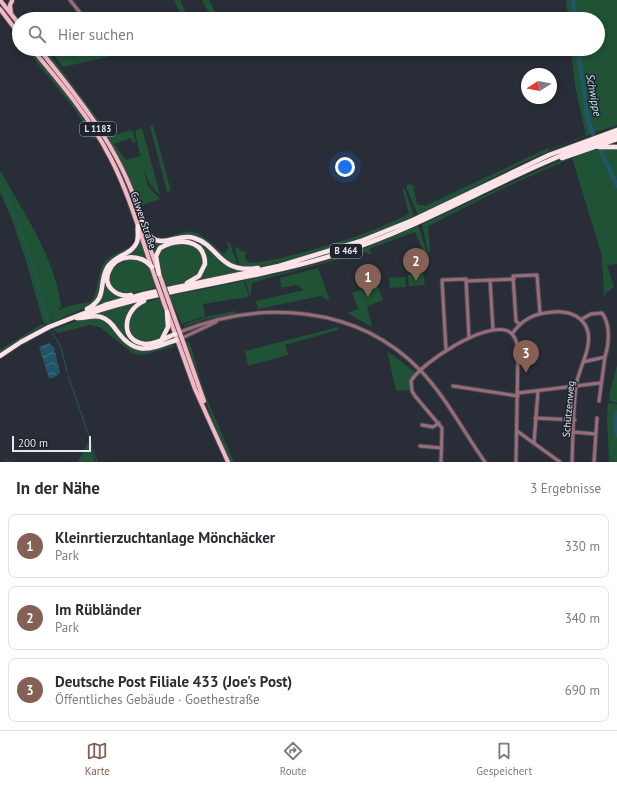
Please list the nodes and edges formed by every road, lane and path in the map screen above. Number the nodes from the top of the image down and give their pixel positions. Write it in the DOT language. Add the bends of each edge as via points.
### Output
graph roads {
  1 [pos="70,0"];
  2 [pos="14,1"];
  3 [pos="1,2"];
  4 [pos="1,12"];
  5 [pos="79,12"];
  6 [pos="12,15"];
  7 [pos="12,25"];
  8 [pos="38,56"];
  9 [pos="45,56"];
  10 [pos="617,130"];
  11 [pos="617,135"];
  12 [pos="617,139"];
  13 [pos="606,140"];
  14 [pos="589,145"];
  15 [pos="617,147"];
  16 [pos="138,208"];
  17 [pos="138,226"];
  18 [pos="152,267"];
  19 [pos="272,268"];
  20 [pos="159,274"];
  21 [pos="513,277"];
  22 [pos="466,280"];
  23 [pos="490,280"];
  24 [pos="160,282"];
  25 [pos="177,287"];
  26 [pos="173,292"];
  27 [pos="144,294"];
  28 [pos="166,303"];
  29 [pos="167,312"];
  30 [pos="540,314"];
  31 [pos="68,318"];
  32 [pos="77,318"];
  33 [pos="582,319"];
  34 [pos="220,321"];
  35 [pos="518,324"];
  36 [pos="55,325"];
  37 [pos="493,330"];
  38 [pos="512,334"];
  39 [pos="177,335"];
  40 [pos="182,338"];
  41 [pos="469,338"];
  42 [pos="160,340"];
  43 [pos="446,350"];
  44 [pos="0,357"];
  45 [pos="604,357"];
  46 [pos="583,362"];
  47 [pos="419,370"];
  48 [pos="600,383"];
  49 [pos="576,385"];
  50 [pos="454,386"];
  51 [pos="538,391"];
  52 [pos="518,395"];
  53 [pos="599,401"];
  54 [pos="208,413"];
  55 [pos="535,418"];
  56 [pos="597,418"];
  57 [pos="575,420"];
  58 [pos="439,423"];
  59 [pos="422,425"];
  60 [pos="516,431"];
  61 [pos="574,432"];
  62 [pos="595,434"];
  63 [pos="534,442"];
  64 [pos="420,446"];
  65 [pos="442,448"];
  66 [pos="228,462"];
  67 [pos="441,462"];
  68 [pos="485,462"];
  69 [pos="516,462"];
  70 [pos="560,462"];
  71 [pos="572,462"];
  72 [pos="594,462"];
  1 -- 5 [label="street"];
  2 -- 3 [label="main road"];
  2 -- 6 [label="main road" via="10,5"];
  3 -- 6 [label="main road"];
  4 -- 7 [label="main road"];
  8 -- 17 [label="main road, Calwer Straße / L 1183" via="78,107 104,146 121,180"];
  9 -- 16 [label="main road, Calwer Straße / L 1183" via="104,138"];
  10 -- 13 [label="highway, B 464"];
  11 -- 13 [label="highway, B 464"];
  12 -- 13 [label="highway, B 464"];
  13 -- 14 [label="highway"];
  13 -- 14 [label="highway, B 464"];
  13 -- 15 [label="highway"];
  14 -- 19 [label="highway, B 464" via="532,162 383,233"];
  14 -- 26 [label="highway, B 464" via="536,166 425,219 355,248 287,268"];
  16 -- 19 [label="highway" via="147,234 152,239 162,241 182,236 195,238 220,259 235,267"];
  16 -- 20 [label="main road, Calwer Straße / L 1183"];
  17 -- 18 [label="main road, Calwer Straße / L 1183"];
  17 -- 31 [label="highway" via="138,238 134,247 116,258 108,267 98,300"];
  18 -- 24 [label="main road, Calwer Straße / L 1183"];
  18 -- 27 [label="highway" via="143,259 128,257 116,262 108,274 109,285 118,295"];
  19 -- 25 [label="highway, B 464"];
  20 -- 24 [label="main road, Calwer Straße / L 1183"];
  20 -- 25 [label="highway" via="156,256 160,248 180,241 196,244 205,258 203,269 196,279"];
  21 -- 23 [label="street"];
  21 -- 30 [label="street" via="537,275"];
  21 -- 35 [label="street"];
  22 -- 23 [label="street"];
  22 -- 41 [label="street"];
  22 -- 43 [label="street" via="442,280"];
  23 -- 37 [label="street"];
  24 -- 28 [label="main road, Calwer Straße / L 1183, bridge"];
  25 -- 27 [label="highway, B 464"];
  26 -- 32 [label="highway, B 464"];
  26 -- 42 [label="highway" via="139,303 127,316 127,327 134,339 145,344"];
  27 -- 31 [label="highway, B 464"];
  28 -- 29 [label="main road, Calwer Straße / L 1183"];
  28 -- 39 [label="main road, Calwer Straße / L 1183"];
  29 -- 39 [label="main road, Calwer Straße / L 1183"];
  29 -- 42 [label="highway" via="167,330"];
  30 -- 33 [label="street" via="563,311"];
  30 -- 35 [label="street"];
  31 -- 36 [label="highway, B 464"];
  32 -- 36 [label="highway, B 464"];
  32 -- 39 [label="highway" via="92,316 105,319 124,339 137,348 151,349"];
  33 -- 45 [label="street" via="597,313 602,313 606,318 608,338"];
  33 -- 46 [label="street, Schützenweg" via="588,332"];
  34 -- 39 [label="street"];
  34 -- 40 [label="street"];
  34 -- 47 [label="street" via="256,313 297,312 322,316 346,323 379,339"];
  35 -- 38 [label="street"];
  36 -- 44 [label="highway, B 464"];
  37 -- 38 [label="street" via="502,329"];
  37 -- 41 [label="street"];
  38 -- 52 [label="street" via="518,349"];
  39 -- 40 [label="main road"];
  39 -- 42 [label="highway"];
  39 -- 54 [label="main road, Calwer Straße / L 1183" via="195,389"];
  40 -- 54 [label="main road, Calwer Straße / L 1183"];
  41 -- 43 [label="street"];
  43 -- 47 [label="street"];
  45 -- 46 [label="street"];
  45 -- 48 [label="street"];
  46 -- 49 [label="street, Schützenweg"];
  47 -- 58 [label="street" via="411,381 412,390"];
  47 -- 68 [label="street" via="445,401"];
  48 -- 49 [label="street"];
  48 -- 53 [label="street"];
  49 -- 51 [label="street"];
  49 -- 57 [label="street, Schützenweg"];
  50 -- 52 [label="street"];
  51 -- 52 [label="street"];
  51 -- 55 [label="street"];
  52 -- 60 [label="street"];
  54 -- 66 [label="main road, Calwer Straße / L 1183"];
  55 -- 57 [label="street"];
  55 -- 63 [label="street"];
  56 -- 62 [label="street"];
  57 -- 61 [label="street, Schützenweg"];
  58 -- 59 [label="street" via="433,427"];
  58 -- 65 [label="street" via="443,432"];
  60 -- 63 [label="street"];
  60 -- 69 [label="street"];
  61 -- 62 [label="street"];
  61 -- 71 [label="street, Schützenweg"];
  62 -- 72 [label="street"];
  63 -- 70 [label="street"];
  64 -- 65 [label="street"];
  65 -- 67 [label="street"];
}
